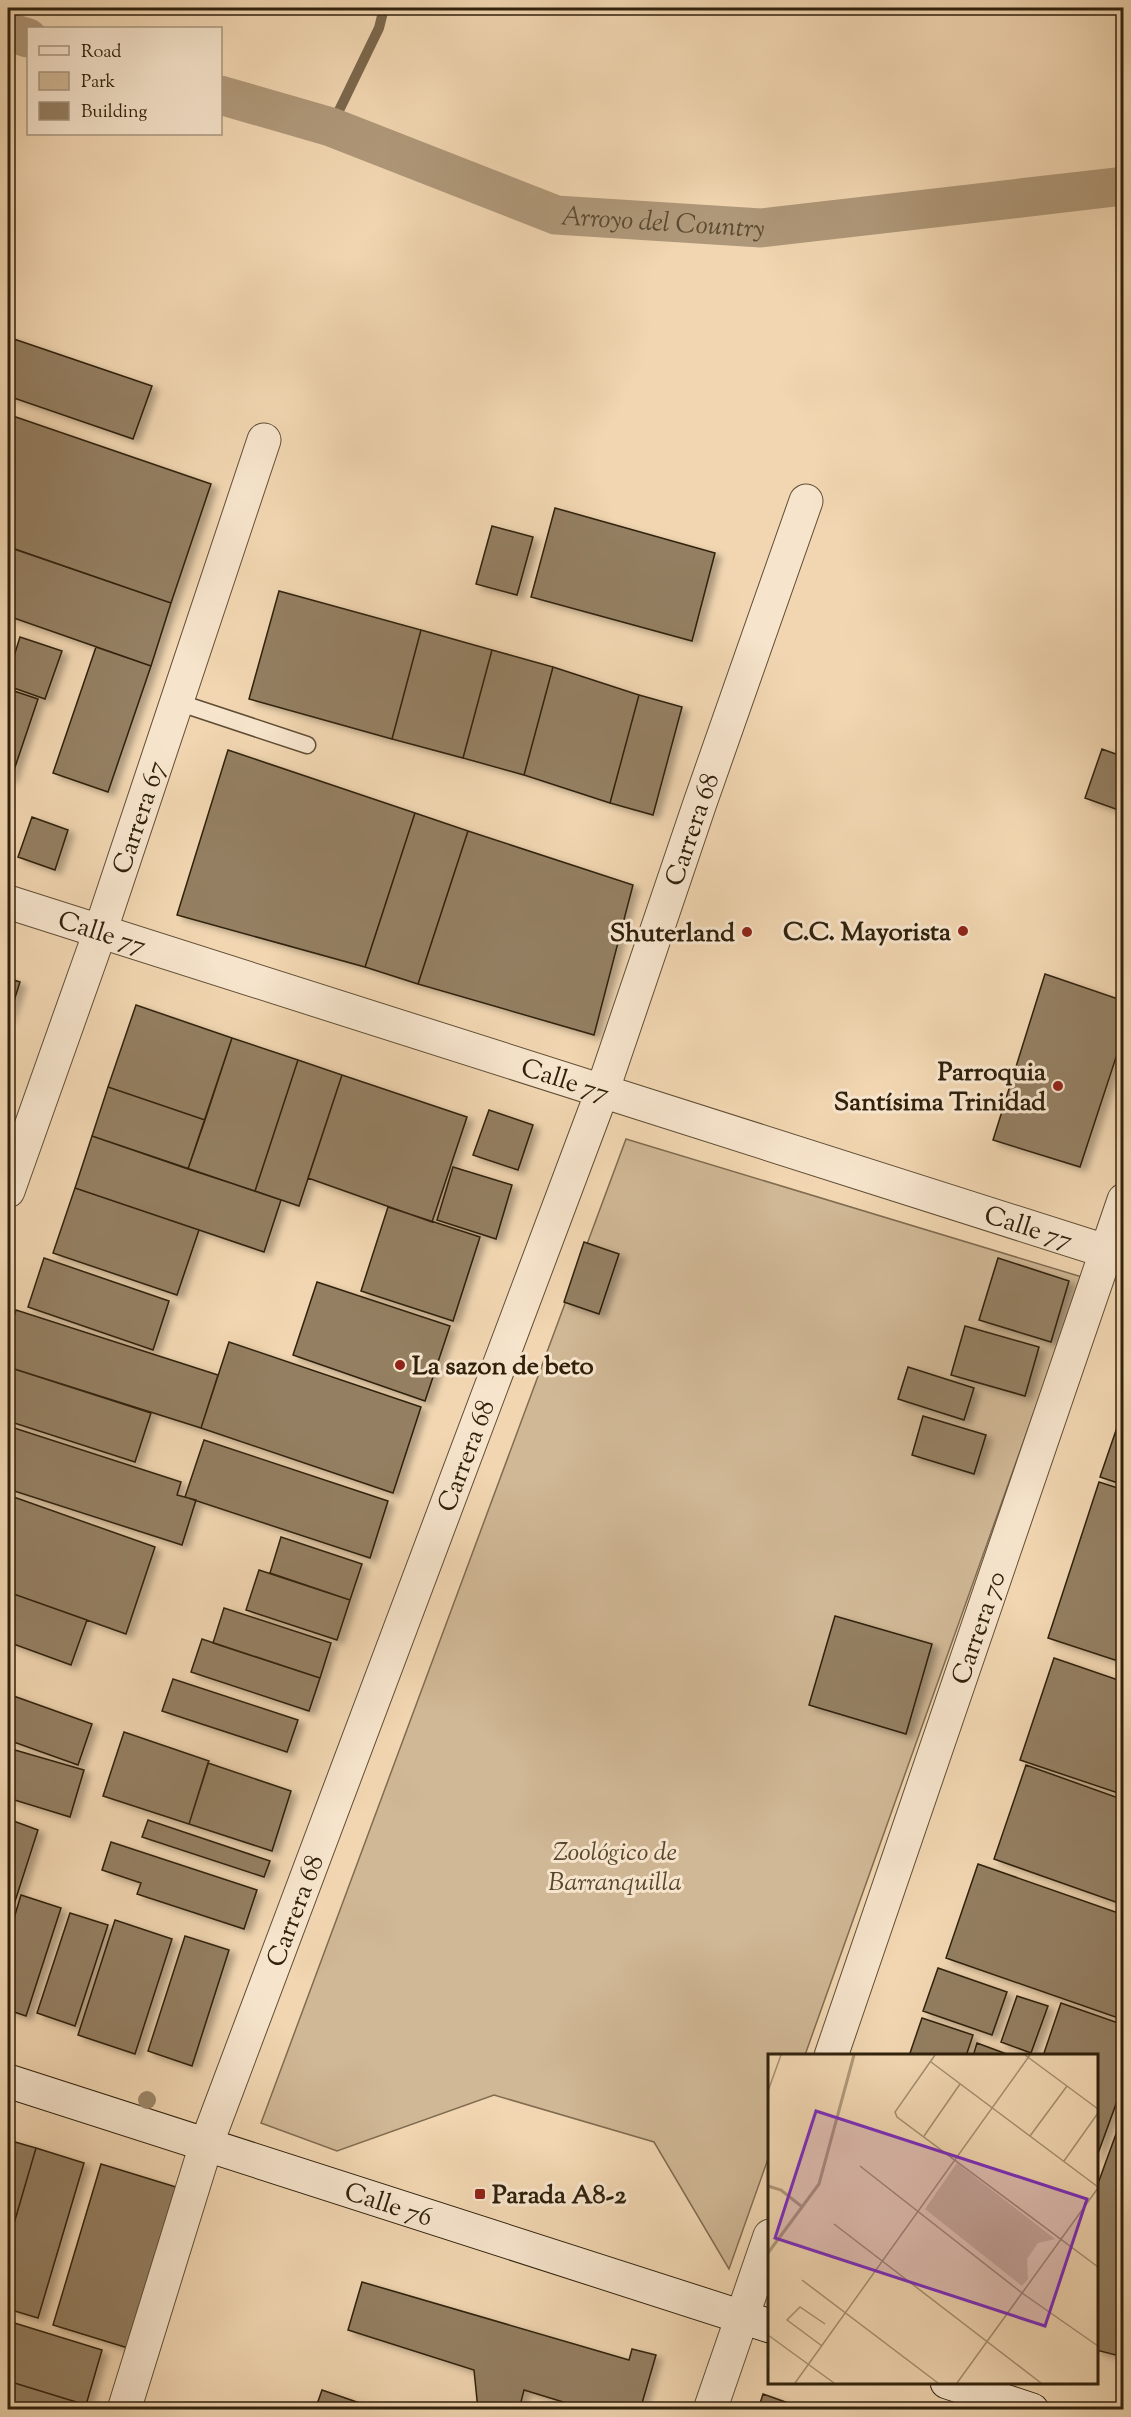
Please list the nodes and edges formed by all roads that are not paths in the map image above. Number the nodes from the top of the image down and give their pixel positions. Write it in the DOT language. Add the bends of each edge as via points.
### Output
graph roads {
  1 [pos="264,440"];
  2 [pos="806,501"];
  3 [pos="177,702"];
  4 [pos="307,745"];
  5 [pos="8,902"];
  6 [pos="100,932"];
  7 [pos="602,1092"];
  8 [pos="8,1191"];
  9 [pos="1124,1200"];
  10 [pos="1115,1254"];
  11 [pos="831,2054"];
  12 [pos="8,2081"];
  13 [pos="206,2145"];
  14 [pos="768,2247"];
  15 [pos="755,2322"];
  16 [pos="952,2384"];
  17 [pos="124,2409"];
  18 [pos="710,2409"];
  19 [pos="1032,2409"];
  1 -- 3 [label="street, Carrera 67"];
  2 -- 7 [label="street, Carrera 68"];
  3 -- 4 [label="lane"];
  3 -- 6 [label="street, Carrera 67"];
  5 -- 6 [label="street, Calle 77"];
  6 -- 7 [label="street, Calle 77"];
  6 -- 8 [label="street, Carrera 67"];
  7 -- 10 [label="street, Calle 77"];
  7 -- 13 [label="street, Carrera 68"];
  9 -- 10 [label="street, Carrera 70"];
  10 -- 11 [label="street, Carrera 70"];
  12 -- 13 [label="street, Calle 76"];
  13 -- 15 [label="street, Calle 76"];
  13 -- 17 [label="street, Carrera 68"];
  14 -- 15 [label="street"];
  15 -- 18 [label="street"];
  16 -- 19 [label="street"];
}
